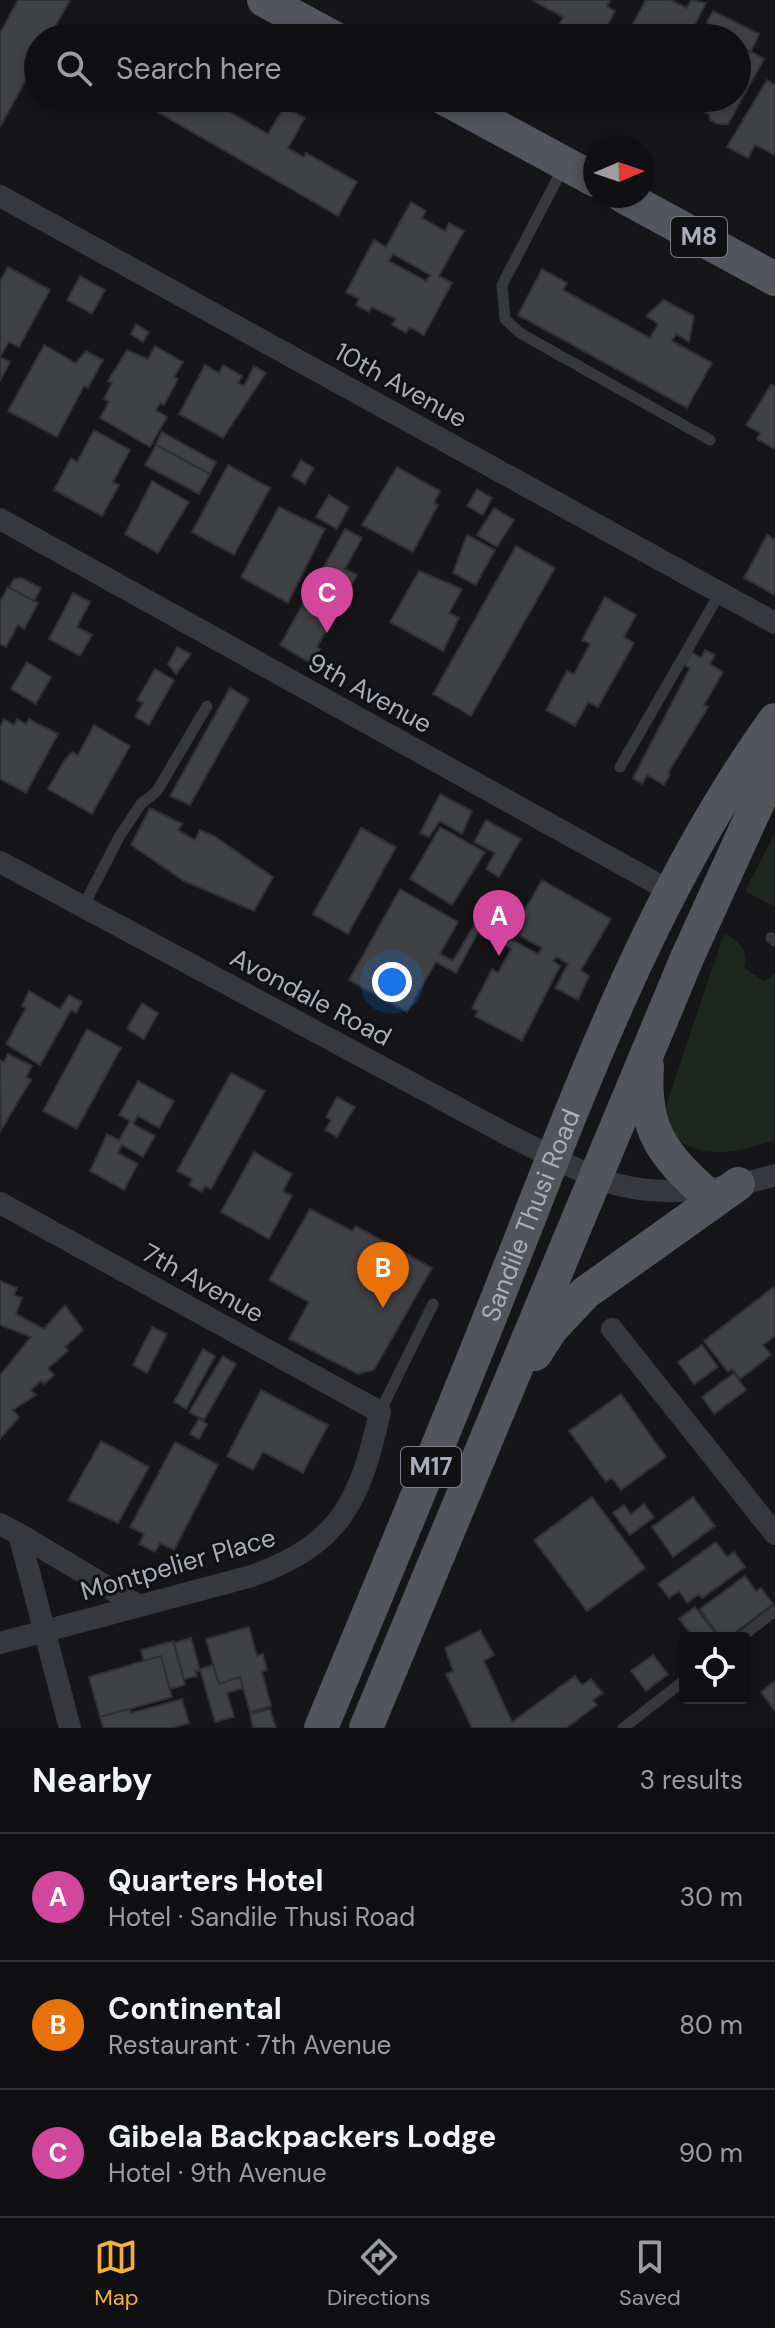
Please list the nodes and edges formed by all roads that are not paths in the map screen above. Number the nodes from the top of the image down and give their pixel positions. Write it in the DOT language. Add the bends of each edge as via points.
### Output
graph roads {
  1 [pos="264,0"];
  2 [pos="308,24"];
  3 [pos="470,112"];
  4 [pos="565,164"];
  5 [pos="583,174"];
  6 [pos="0,196"];
  7 [pos="645,208"];
  8 [pos="775,279"];
  9 [pos="710,440"];
  10 [pos="0,519"];
  11 [pos="720,593"];
  12 [pos="775,623"];
  13 [pos="207,706"];
  14 [pos="775,720"];
  15 [pos="775,765"];
  16 [pos="620,767"];
  17 [pos="0,862"];
  18 [pos="670,891"];
  19 [pos="83,907"];
  20 [pos="649,1049"];
  21 [pos="552,1156"];
  22 [pos="597,1178"];
  23 [pos="765,1180"];
  24 [pos="700,1188"];
  25 [pos="0,1203"];
  26 [pos="433,1304"];
  27 [pos="612,1329"];
  28 [pos="380,1412"];
  29 [pos="492,1421"];
  30 [pos="10,1529"];
  31 [pos="775,1534"];
  32 [pos="139,1606"];
  33 [pos="775,1611"];
  34 [pos="44,1631"];
  35 [pos="748,1632"];
  36 [pos="0,1643"];
  37 [pos="679,1685"];
  38 [pos="70,1728"];
  39 [pos="321,1728"];
  40 [pos="366,1728"];
  41 [pos="623,1728"];
  1 -- 2 [label="main road"];
  3 -- 4 [label="main road"];
  4 -- 5 [label="main road"];
  4 -- 9 [label="lane" via="502,285 505,319 520,333"];
  6 -- 11 [label="street, 10th Avenue"];
  7 -- 8 [label="main road, M8"];
  10 -- 18 [label="street, 9th Avenue"];
  11 -- 12 [label="street, 10th Avenue"];
  11 -- 16 [label="lane"];
  13 -- 19 [label="lane" via="157,791 141,804 119,837"];
  14 -- 18 [label="main road, Sandile Thusi Road / M17"];
  15 -- 20 [label="main road, Sandile Thusi Road / M17"];
  17 -- 19 [label="street, Avondale Road"];
  18 -- 21 [label="main road, Sandile Thusi Road / M17"];
  19 -- 21 [label="street, Avondale Road"];
  20 -- 22 [label="main road, Sandile Thusi Road / M17"];
  20 -- 24 [label="main road" via="646,1088 658,1143"];
  21 -- 22 [label="street, Avondale Road"];
  21 -- 39 [label="main road, Sandile Thusi Road / M17" via="438,1450"];
  22 -- 24 [label="street, Avondale Road" via="656,1190"];
  22 -- 29 [label="main road, Sandile Thusi Road / M17"];
  23 -- 24 [label="street, Avondale Road"];
  23 -- 29 [label="main road" via="585,1293 552,1328"];
  25 -- 28 [label="street, 7th Avenue"];
  26 -- 28 [label="lane"];
  27 -- 31 [label="street"];
  28 -- 32 [label="street, Montpelier Place" via="356,1490 320,1542 292,1561 252,1576"];
  29 -- 40 [label="main road, Sandile Thusi Road / M17"];
  30 -- 32 [label="street"];
  30 -- 34 [label="street"];
  32 -- 34 [label="street, Montpelier Place"];
  33 -- 35 [label="lane"];
  34 -- 36 [label="street, Montpelier Place"];
  34 -- 38 [label="street"];
  37 -- 41 [label="lane"];
}
